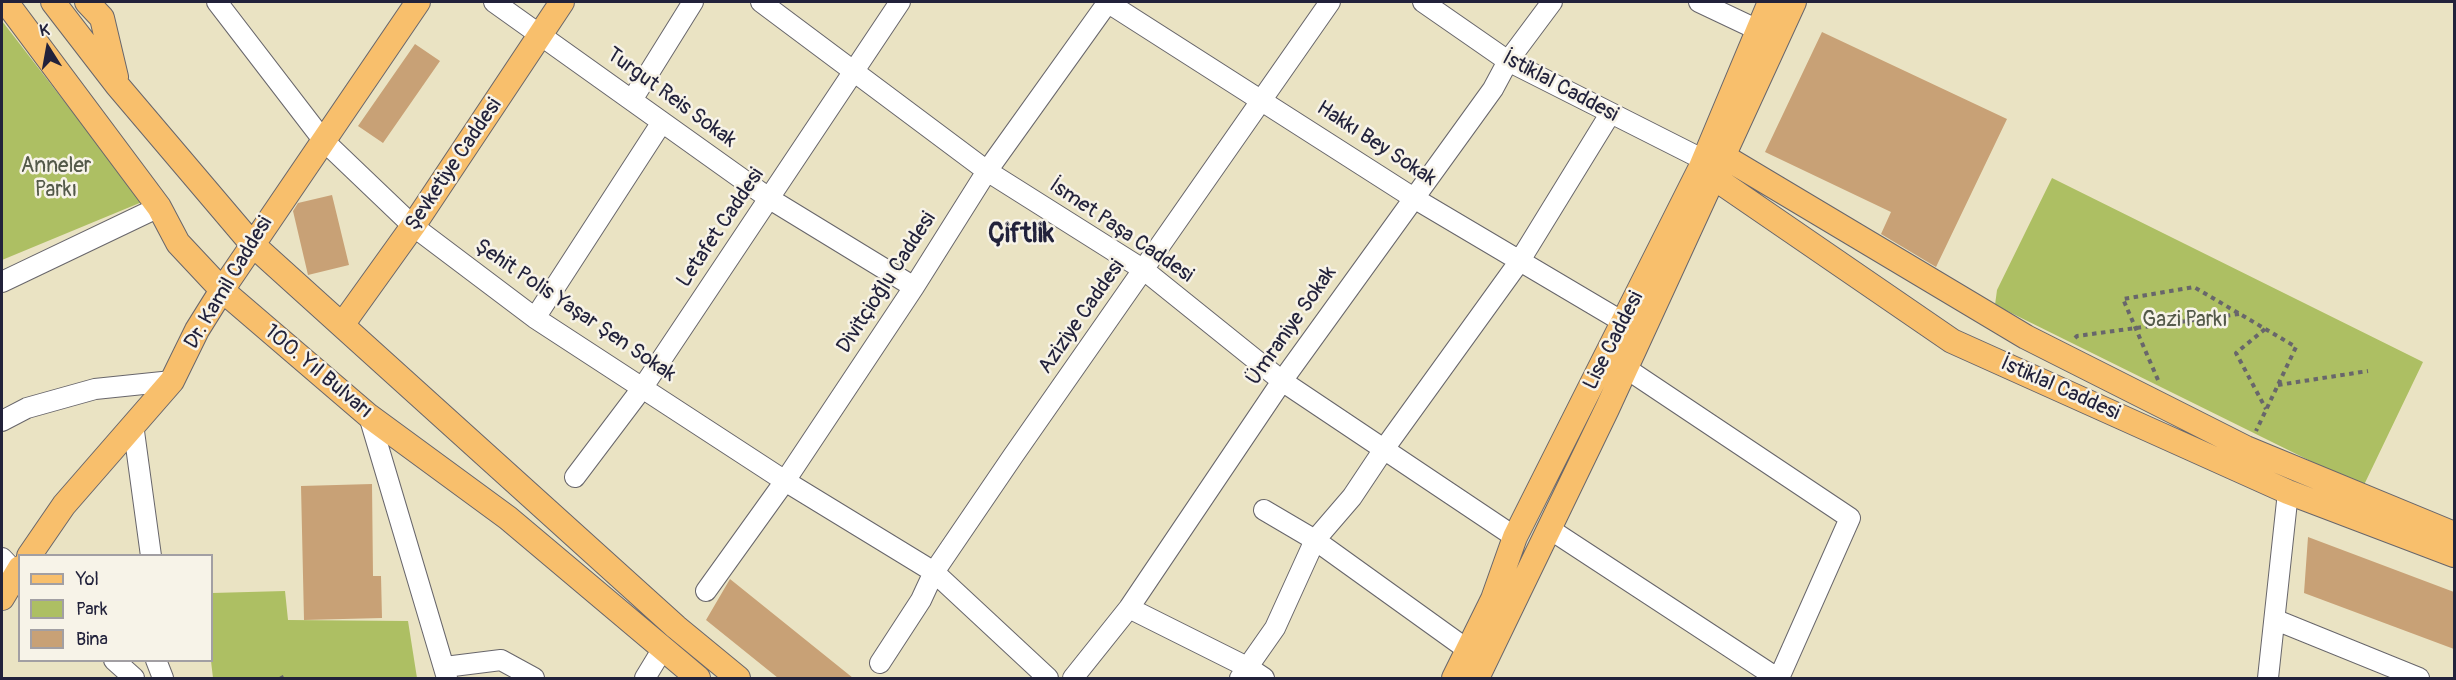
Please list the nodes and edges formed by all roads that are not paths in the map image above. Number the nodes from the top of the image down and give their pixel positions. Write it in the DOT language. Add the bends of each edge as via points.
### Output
graph roads {
  1 [pos="6,2"];
  2 [pos="53,2"];
  3 [pos="87,2"];
  4 [pos="217,2"];
  5 [pos="418,2"];
  6 [pos="494,2"];
  7 [pos="562,2"];
  8 [pos="693,2"];
  9 [pos="761,2"];
  10 [pos="900,2"];
  11 [pos="1107,2"];
  12 [pos="1330,2"];
  13 [pos="1423,2"];
  14 [pos="1552,2"];
  15 [pos="1699,2"];
  16 [pos="1770,2"];
  17 [pos="1794,2"];
  18 [pos="1756,29"];
  19 [pos="542,36"];
  20 [pos="1508,61"];
  21 [pos="852,71"];
  22 [pos="117,85"];
  23 [pos="1261,99"];
  24 [pos="632,100"];
  25 [pos="1610,114"];
  26 [pos="662,122"];
  27 [pos="323,140"];
  28 [pos="1713,165"];
  29 [pos="987,171"];
  30 [pos="1412,197"];
  31 [pos="770,199"];
  32 [pos="159,207"];
  33 [pos="413,226"];
  34 [pos="252,244"];
  35 [pos="1520,262"];
  36 [pos="1144,270"];
  37 [pos="2,282"];
  38 [pos="914,287"];
  39 [pos="222,290"];
  40 [pos="535,318"];
  41 [pos="1623,322"];
  42 [pos="342,325"];
  43 [pos="1624,368"];
  44 [pos="172,381"];
  45 [pos="1281,381"];
  46 [pos="643,387"];
  47 [pos="369,416"];
  48 [pos="2,422"];
  49 [pos="133,424"];
  50 [pos="1384,449"];
  51 [pos="576,477"];
  52 [pos="785,481"];
  53 [pos="2288,492"];
  54 [pos="1264,510"];
  55 [pos="1548,528"];
  56 [pos="2454,534"];
  57 [pos="1515,537"];
  58 [pos="1315,540"];
  59 [pos="27,554"];
  60 [pos="151,554"];
  61 [pos="2454,555"];
  62 [pos="17,567"];
  63 [pos="934,572"];
  64 [pos="706,591"];
  65 [pos="2,598"];
  66 [pos="1129,608"];
  67 [pos="2276,620"];
  68 [pos="662,650"];
  69 [pos="1468,650"];
  70 [pos="116,662"];
  71 [pos="157,662"];
  72 [pos="880,663"];
  73 [pos="446,673"];
  74 [pos="1251,675"];
  75 [pos="134,678"];
  76 [pos="163,678"];
  77 [pos="534,678"];
  78 [pos="645,678"];
  79 [pos="698,678"];
  80 [pos="738,678"];
  81 [pos="1048,678"];
  82 [pos="1072,678"];
  83 [pos="1454,678"];
  84 [pos="1479,678"];
  85 [pos="1778,678"];
  86 [pos="2268,678"];
  87 [pos="2419,678"];
  1 -- 32 [label="main road, 100. Yıl Bulvarı"];
  2 -- 22 [label="main road"];
  3 -- 22 [label="main road" via="102,18"];
  4 -- 27 [label="street, Şehit Polis Yaşar Şen Sokak"];
  5 -- 27 [label="main road, Dr. Kamil Caddesi"];
  6 -- 19 [label="street, Turgut Reis Sokak"];
  7 -- 19 [label="main road, Şevketiye Caddesi"];
  8 -- 24 [label="street"];
  9 -- 21 [label="street, İsmet Paşa Caddesi"];
  10 -- 21 [label="street, Letafet Caddesi"];
  11 -- 23 [label="street, Hakkı Bey Sokak"];
  11 -- 29 [label="street, Divitçioğlu Caddesi"];
  12 -- 23 [label="street, Aziziye Caddesi"];
  13 -- 20 [label="street, İstiklal Caddesi"];
  14 -- 20 [label="street, Ümraniye Sokak"];
  15 -- 18 [label="street"];
  16 -- 18 [label="main road, Lise Caddesi"];
  17 -- 28 [label="main road, Lise Caddesi"];
  18 -- 28 [label="main road, Lise Caddesi"];
  19 -- 24 [label="street, Turgut Reis Sokak"];
  19 -- 33 [label="main road, Şevketiye Caddesi"];
  20 -- 25 [label="street, İstiklal Caddesi"];
  20 -- 30 [label="street, Ümraniye Sokak" via="1493,88"];
  21 -- 29 [label="street, İsmet Paşa Caddesi"];
  21 -- 31 [label="street, Letafet Caddesi"];
  22 -- 34 [label="main road"];
  23 -- 30 [label="street, Hakkı Bey Sokak"];
  23 -- 36 [label="street, Aziziye Caddesi"];
  24 -- 26 [label="street, Turgut Reis Sokak"];
  25 -- 28 [label="street, İstiklal Caddesi"];
  25 -- 35 [label="street"];
  26 -- 31 [label="street, Turgut Reis Sokak"];
  26 -- 40 [label="street"];
  27 -- 33 [label="street, Şehit Polis Yaşar Şen Sokak"];
  27 -- 34 [label="main road, Dr. Kamil Caddesi"];
  28 -- 41 [label="main road, Lise Caddesi"];
  28 -- 43 [label="main road, Lise Caddesi"];
  28 -- 53 [label="main road, İstiklal Caddesi" via="1952,341"];
  28 -- 56 [label="main road, İstiklal Caddesi" via="2026,337 2246,448"];
  29 -- 36 [label="street, İsmet Paşa Caddesi"];
  29 -- 38 [label="street, Divitçioğlu Caddesi"];
  30 -- 35 [label="street, Hakkı Bey Sokak"];
  30 -- 45 [label="street, Ümraniye Sokak"];
  31 -- 38 [label="street, Turgut Reis Sokak"];
  31 -- 46 [label="street, Letafet Caddesi"];
  32 -- 37 [label="street"];
  32 -- 39 [label="main road, 100. Yıl Bulvarı" via="178,243"];
  33 -- 40 [label="street, Şehit Polis Yaşar Şen Sokak"];
  33 -- 42 [label="main road, Şevketiye Caddesi"];
  34 -- 39 [label="main road, Dr. Kamil Caddesi"];
  34 -- 42 [label="main road"];
  35 -- 41 [label="street, Hakkı Bey Sokak"];
  35 -- 50 [label="street"];
  36 -- 45 [label="street, İsmet Paşa Caddesi"];
  36 -- 63 [label="street, Aziziye Caddesi"];
  38 -- 52 [label="street, Divitçioğlu Caddesi"];
  39 -- 44 [label="main road, Dr. Kamil Caddesi"];
  39 -- 47 [label="main road, 100. Yıl Bulvarı"];
  40 -- 46 [label="street, Şehit Polis Yaşar Şen Sokak"];
  41 -- 57 [label="main road, Lise Caddesi"];
  42 -- 80 [label="main road" via="676,627"];
  43 -- 55 [label="main road, Lise Caddesi"];
  43 -- 85 [label="street" via="1850,518"];
  44 -- 48 [label="street" via="95,389 27,408"];
  44 -- 49 [label="main road, Dr. Kamil Caddesi"];
  45 -- 50 [label="street, İsmet Paşa Caddesi"];
  45 -- 66 [label="street, Ümraniye Sokak"];
  46 -- 51 [label="street, Letafet Caddesi"];
  46 -- 52 [label="street, Şehit Polis Yaşar Şen Sokak"];
  47 -- 68 [label="main road, 100. Yıl Bulvarı" via="508,518"];
  47 -- 73 [label="street"];
  49 -- 59 [label="main road, Dr. Kamil Caddesi"];
  49 -- 60 [label="street"];
  50 -- 57 [label="street, İsmet Paşa Caddesi"];
  50 -- 58 [label="street" via="1352,497"];
  52 -- 63 [label="street, Şehit Polis Yaşar Şen Sokak"];
  52 -- 64 [label="street, Divitçioğlu Caddesi"];
  53 -- 61 [label="main road, İstiklal Caddesi"];
  53 -- 67 [label="street"];
  54 -- 58 [label="street"];
  55 -- 84 [label="main road, Lise Caddesi"];
  55 -- 85 [label="street"];
  57 -- 69 [label="main road, Lise Caddesi" via="1494,599"];
  58 -- 69 [label="street"];
  58 -- 74 [label="street"];
  62 -- 65 [label="main road, Dr. Kamil Caddesi"];
  63 -- 72 [label="street, Aziziye Caddesi" via="921,600"];
  63 -- 81 [label="street, Şehit Polis Yaşar Şen Sokak"];
  66 -- 74 [label="street"];
  66 -- 82 [label="street, Ümraniye Sokak"];
  67 -- 86 [label="street"];
  67 -- 87 [label="street"];
  68 -- 78 [label="street"];
  68 -- 79 [label="main road, 100. Yıl Bulvarı"];
  69 -- 83 [label="main road, Lise Caddesi"];
  69 -- 84 [label="street"];
  70 -- 75 [label="street"];
  71 -- 76 [label="street"];
  73 -- 77 [label="street" via="501,660"];
}
